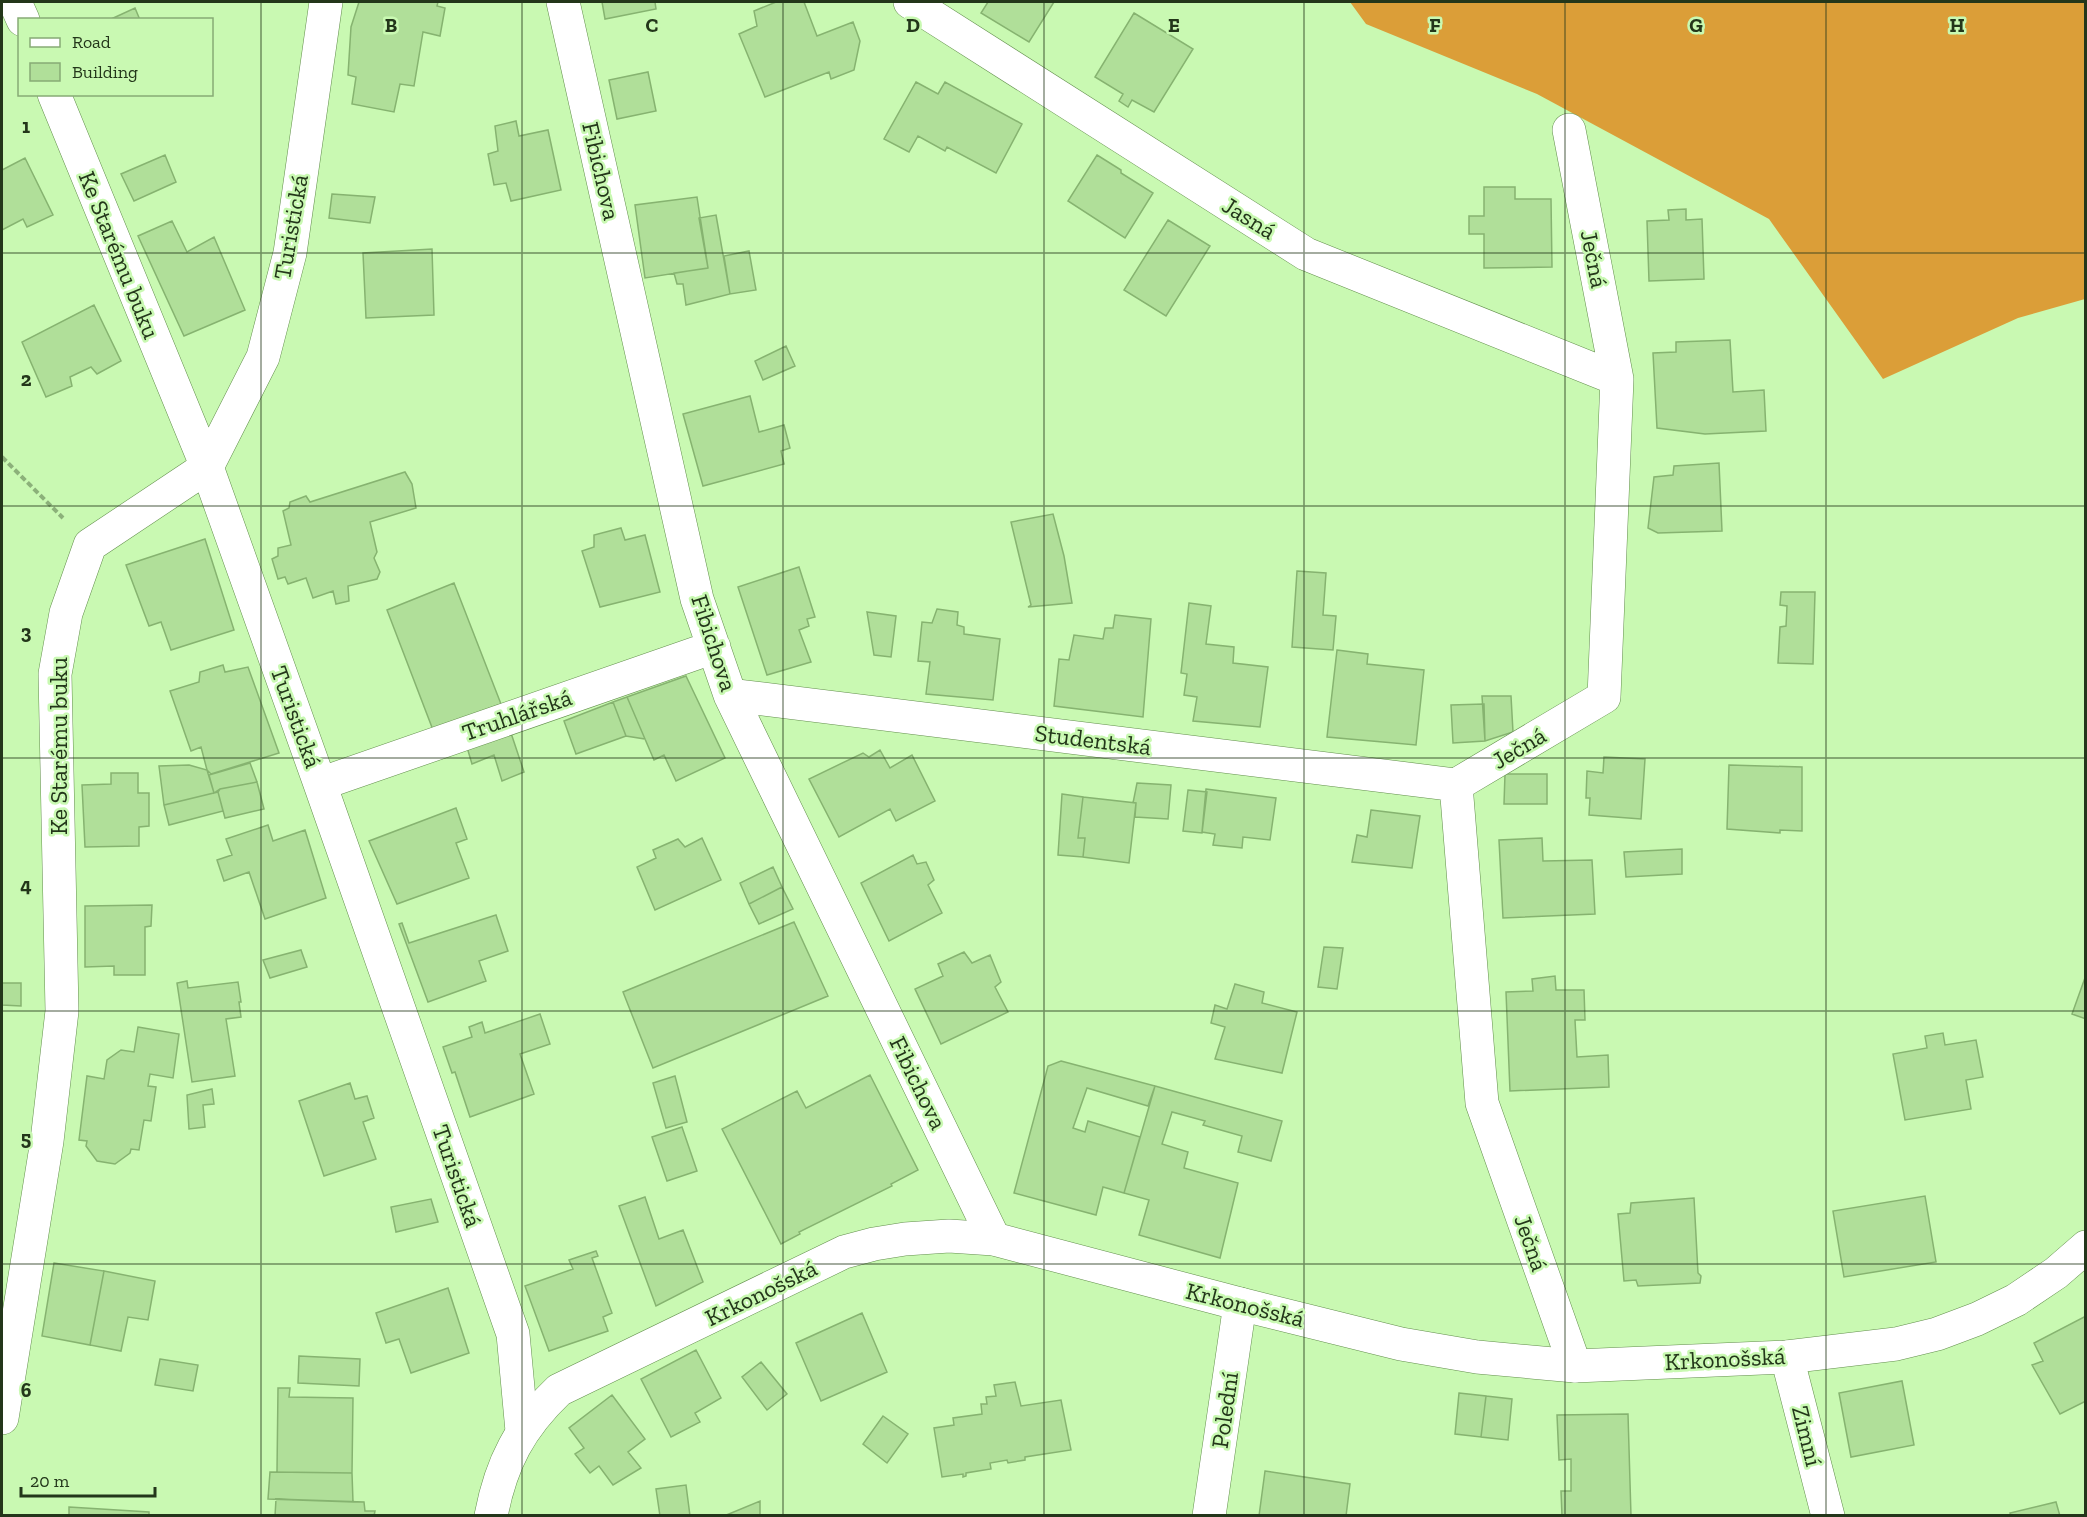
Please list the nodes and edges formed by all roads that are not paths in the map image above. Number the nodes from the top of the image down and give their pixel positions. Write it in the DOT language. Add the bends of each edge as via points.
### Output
graph roads {
  1 [pos="15,2"];
  2 [pos="326,2"];
  3 [pos="562,2"];
  4 [pos="910,2"];
  5 [pos="22,18"];
  6 [pos="55,96"];
  7 [pos="1569,130"];
  8 [pos="1617,379"];
  9 [pos="207,467"];
  10 [pos="714,647"];
  11 [pos="730,695"];
  12 [pos="320,783"];
  13 [pos="1456,785"];
  14 [pos="994,1239"];
  15 [pos="2085,1247"];
  16 [pos="1240,1304"];
  17 [pos="1787,1357"];
  18 [pos="1575,1366"];
  19 [pos="2,1418"];
  20 [pos="522,1431"];
  21 [pos="491,1515"];
  22 [pos="1209,1515"];
  23 [pos="1828,1515"];
  1 -- 5 [label="street"];
  2 -- 9 [label="street, Turistická" via="290,254 263,357"];
  3 -- 10 [label="street, Fibichova" via="695,587"];
  4 -- 8 [label="street, Jasná" via="1306,254"];
  6 -- 9 [label="street, Ke Starému buku"];
  7 -- 8 [label="street, Ječná"];
  8 -- 13 [label="street, Ječná" via="1604,697"];
  9 -- 12 [label="street, Turistická"];
  9 -- 19 [label="street, Ke Starému buku" via="90,545 66,613 55,674 62,1011 47,1141"];
  10 -- 11 [label="street, Fibichova"];
  10 -- 12 [label="street, Truhlářská"];
  11 -- 13 [label="street, Studentská"];
  11 -- 14 [label="street, Fibichova"];
  12 -- 20 [label="street, Turistická" via="513,1334"];
  13 -- 18 [label="street, Ječná" via="1482,1103"];
  14 -- 16 [label="street, Krkonošská"];
  14 -- 20 [label="street, Krkonošská" via="905,1239 844,1252 559,1390"];
  15 -- 17 [label="street, Krkonošská" via="2016,1300 1967,1323 1896,1344"];
  16 -- 18 [label="street, Krkonošská" via="1401,1344 1477,1357"];
  16 -- 22 [label="street, Polední"];
  17 -- 18 [label="street, Krkonošská"];
  17 -- 23 [label="street, Zimní"];
  20 -- 21 [label="street, Krkonošská" via="505,1463"];
}
